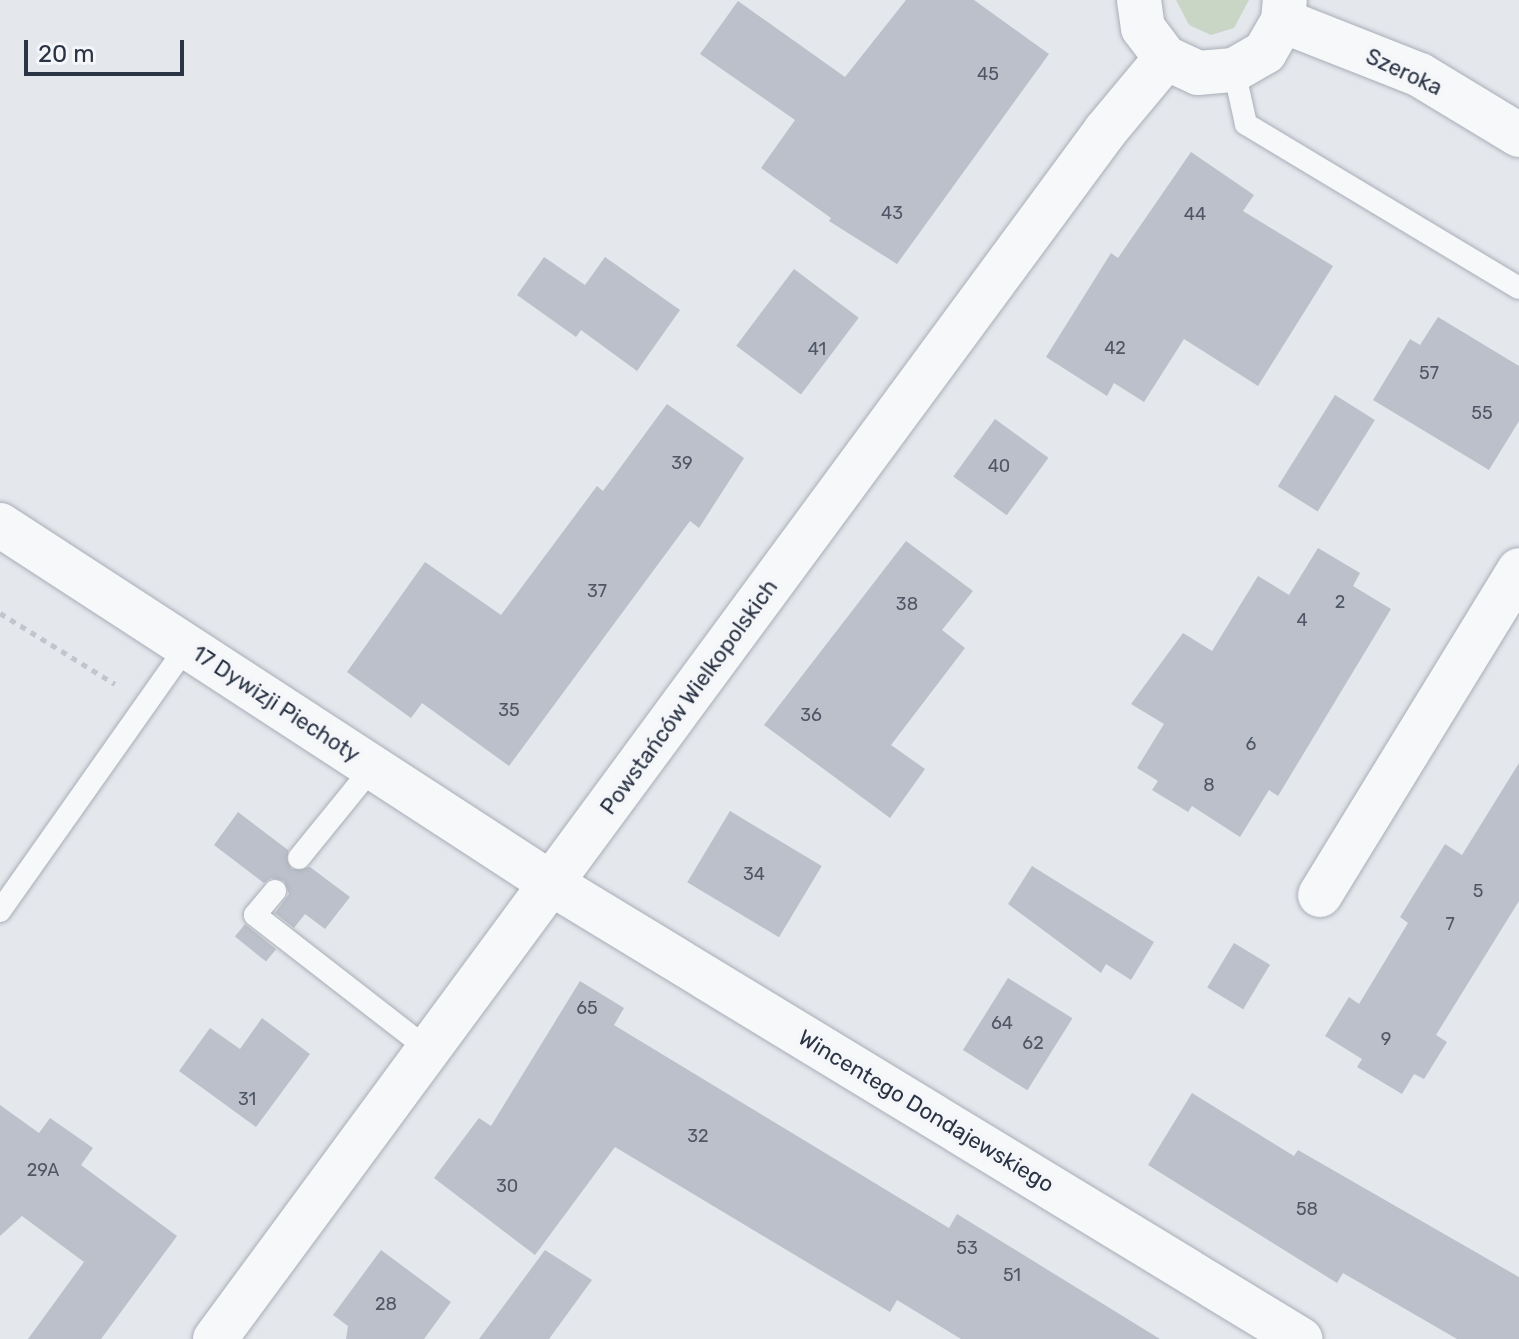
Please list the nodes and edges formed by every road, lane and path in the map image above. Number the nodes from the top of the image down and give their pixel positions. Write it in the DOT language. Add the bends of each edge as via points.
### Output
graph roads {
  1 [pos="1139,0"];
  2 [pos="1284,11"];
  3 [pos="1166,58"];
  4 [pos="1234,70"];
  5 [pos="1519,135"];
  6 [pos="1519,288"];
  7 [pos="0,525"];
  8 [pos="1519,570"];
  9 [pos="0,613"];
  10 [pos="187,646"];
  11 [pos="146,704"];
  12 [pos="373,767"];
  13 [pos="299,858"];
  14 [pos="552,884"];
  15 [pos="275,891"];
  16 [pos="1320,895"];
  17 [pos="0,911"];
  18 [pos="429,1050"];
  19 [pos="215,1339"];
  20 [pos="1300,1339"];
  1 -- 3 [label="street" via="1143,28"];
  2 -- 4 [label="street" via="1265,52"];
  2 -- 5 [label="street, Szeroka" via="1420,75"];
  3 -- 4 [label="street" via="1198,73"];
  3 -- 14 [label="street, Powstańców Wielkopolskich" via="1106,130"];
  4 -- 6 [label="lane" via="1246,124"];
  7 -- 10 [label="street, 17 Dywizji Piechoty"];
  8 -- 16 [label="street"];
  9 -- 11 [label="path"];
  10 -- 11 [label="lane"];
  10 -- 12 [label="street, 17 Dywizji Piechoty"];
  11 -- 17 [label="lane"];
  12 -- 13 [label="lane"];
  12 -- 14 [label="street, 17 Dywizji Piechoty"];
  14 -- 18 [label="street, Powstańców Wielkopolskich"];
  14 -- 20 [label="street, Wincentego Dondajewskiego"];
  15 -- 18 [label="lane" via="255,915"];
  18 -- 19 [label="street, Powstańców Wielkopolskich"];
}
